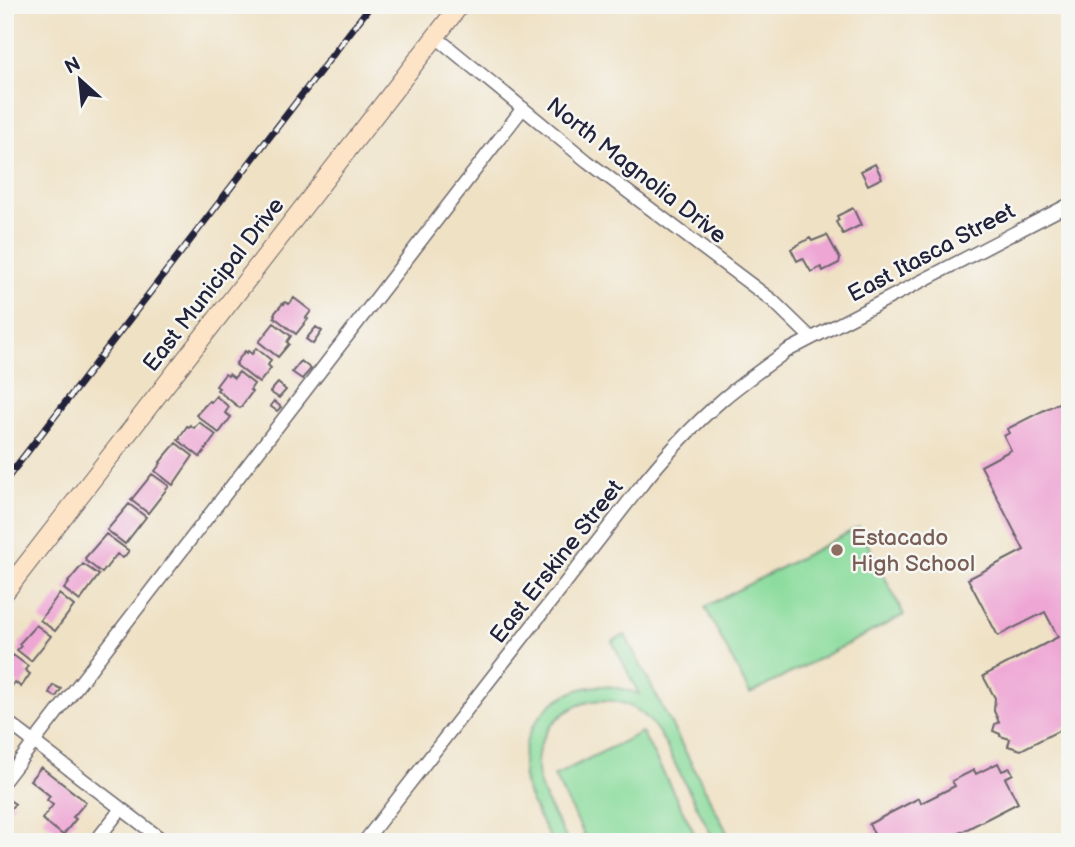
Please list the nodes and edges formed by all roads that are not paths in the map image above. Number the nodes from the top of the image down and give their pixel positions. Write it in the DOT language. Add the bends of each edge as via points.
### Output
graph roads {
  1 [pos="460,5"];
  2 [pos="436,37"];
  3 [pos="523,108"];
  4 [pos="1070,204"];
  5 [pos="811,338"];
  6 [pos="5,592"];
  7 [pos="5,720"];
  8 [pos="34,742"];
  9 [pos="5,779"];
  10 [pos="121,809"];
  11 [pos="95,842"];
  12 [pos="165,842"];
  13 [pos="364,842"];
  1 -- 2 [label="street, East Municipal Drive"];
  2 -- 3 [label="street, North Magnolia Drive"];
  2 -- 6 [label="street, East Municipal Drive"];
  3 -- 5 [label="street, North Magnolia Drive" via="774,301"];
  3 -- 8 [label="street"];
  4 -- 5 [label="street, East Itasca Street"];
  5 -- 13 [label="street, East Erskine Street" via="746,380 666,455"];
  7 -- 8 [label="street"];
  8 -- 9 [label="street"];
  8 -- 10 [label="street"];
  10 -- 11 [label="street"];
  10 -- 12 [label="street"];
}
